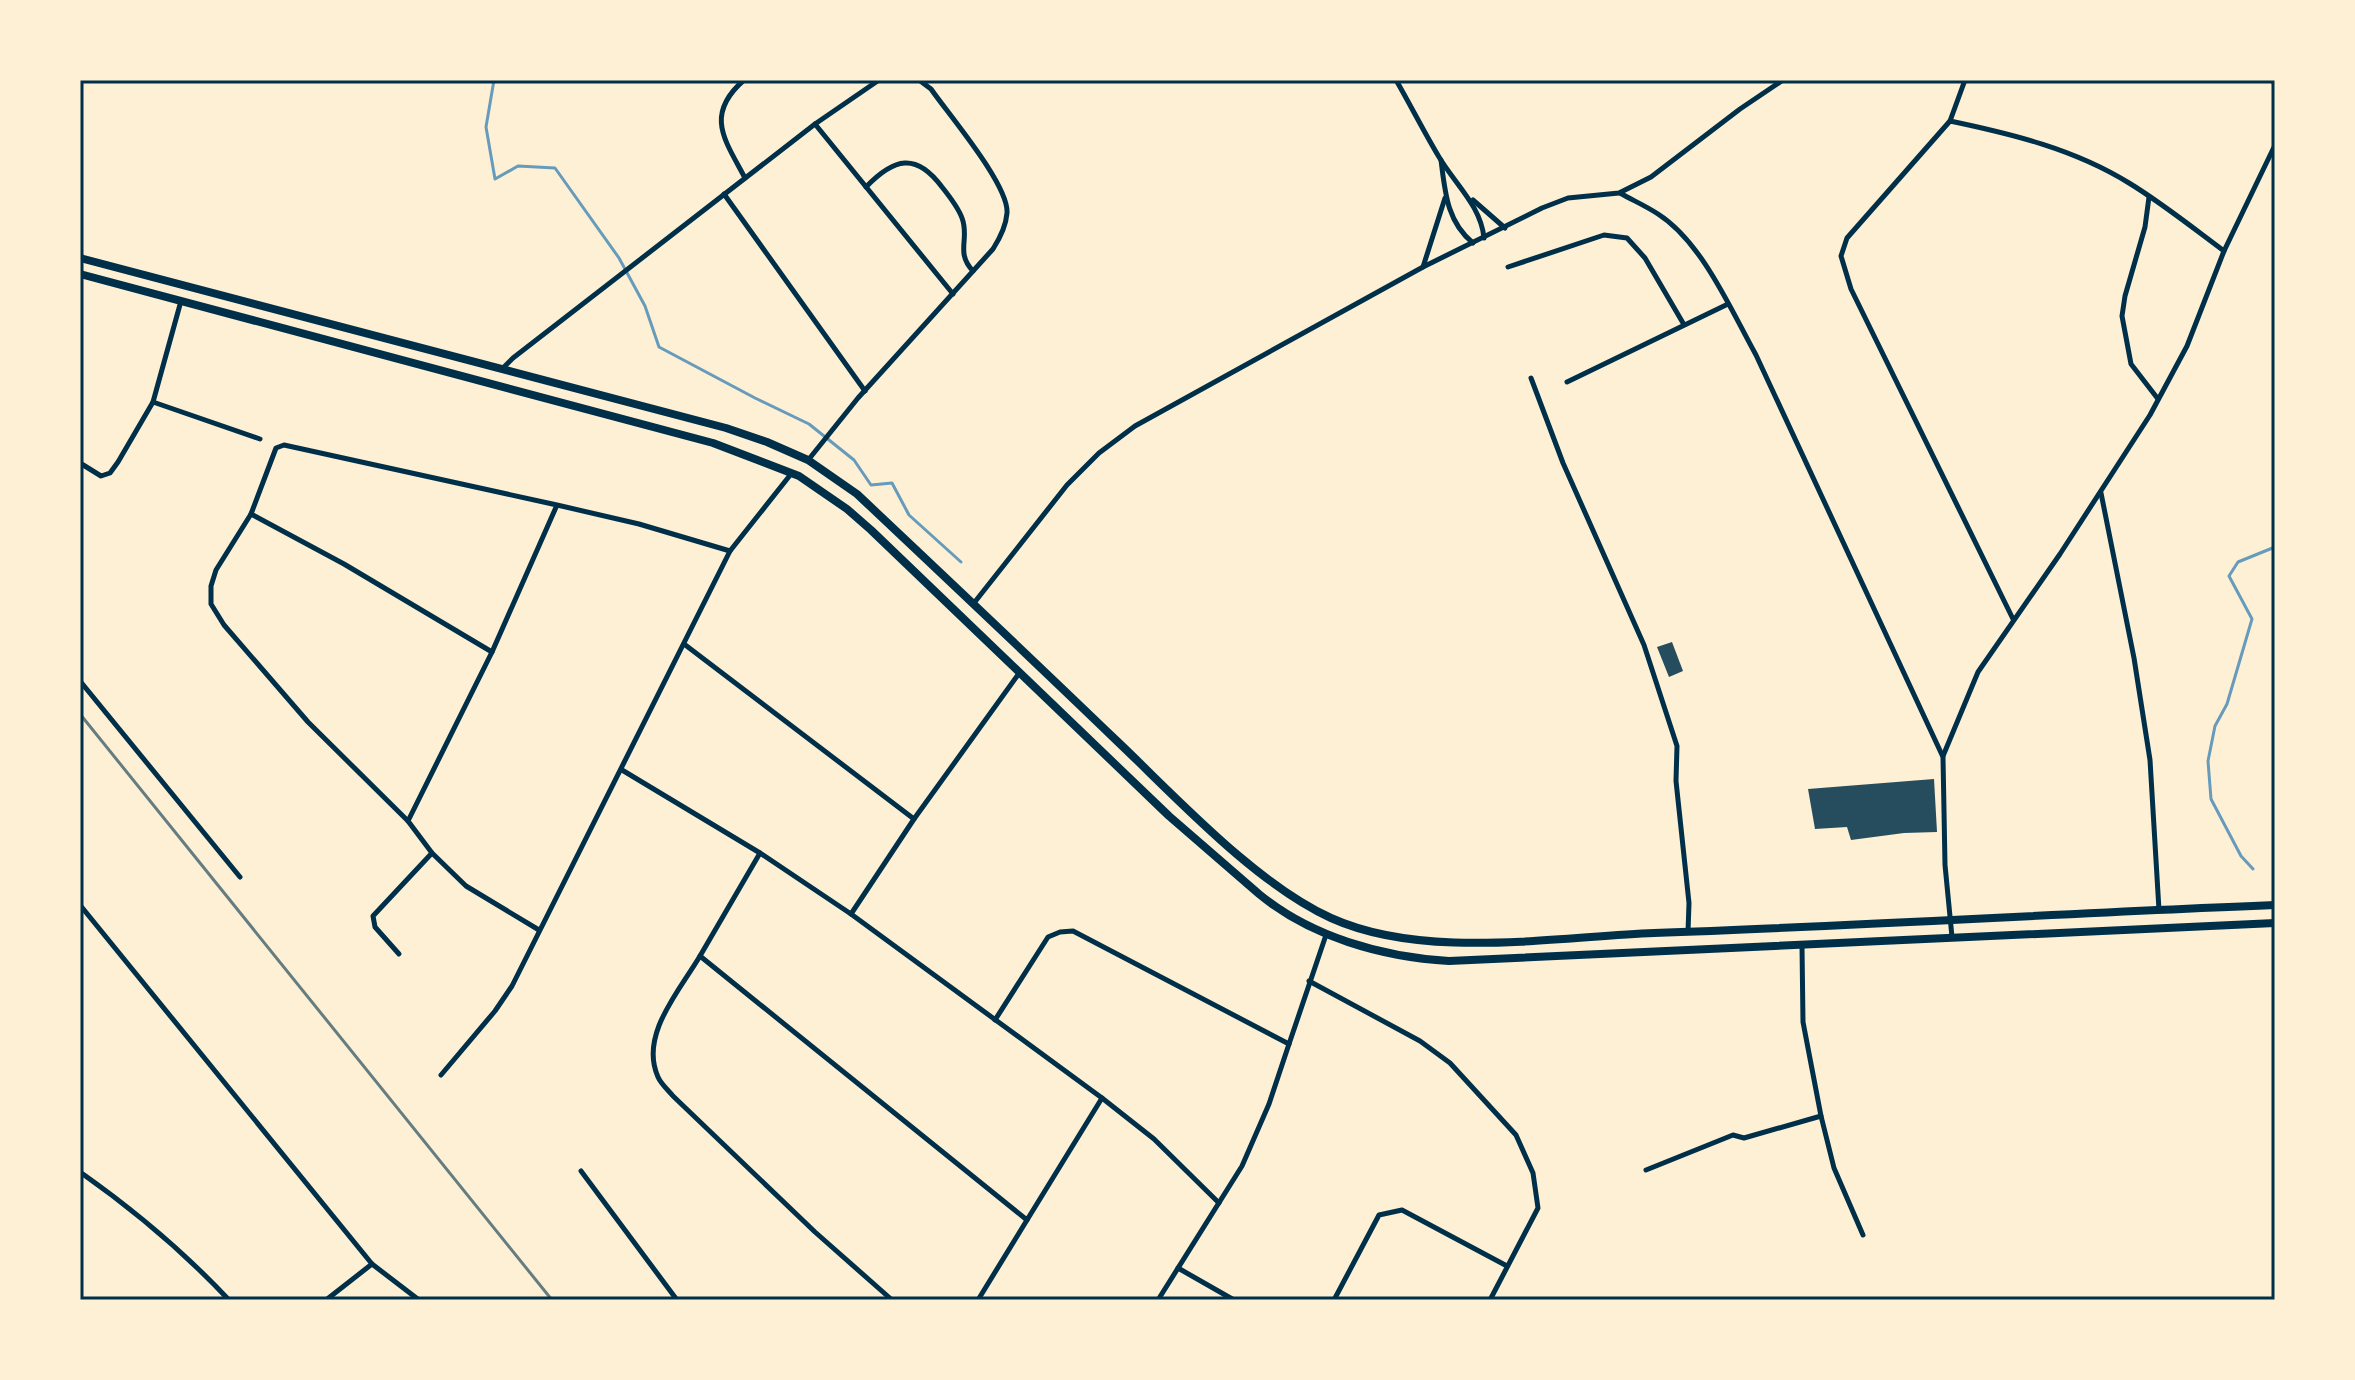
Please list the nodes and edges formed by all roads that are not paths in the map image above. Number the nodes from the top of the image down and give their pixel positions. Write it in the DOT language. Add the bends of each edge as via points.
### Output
graph roads {
  1 [pos="744,80"];
  2 [pos="879,80"];
  3 [pos="919,80"];
  4 [pos="1396,80"];
  5 [pos="1783,80"];
  6 [pos="1965,80"];
  7 [pos="2273,80"];
  8 [pos="2275,86"];
  9 [pos="1950,121"];
  10 [pos="815,124"];
  11 [pos="2275,145"];
  12 [pos="1441,159"];
  13 [pos="745,178"];
  14 [pos="866,187"];
  15 [pos="1619,193"];
  16 [pos="724,194"];
  17 [pos="1466,195"];
  18 [pos="1445,197"];
  19 [pos="2149,197"];
  20 [pos="1505,228"];
  21 [pos="1484,238"];
  22 [pos="1473,243"];
  23 [pos="2224,251"];
  24 [pos="80,258"];
  25 [pos="1423,267"];
  26 [pos="1508,267"];
  27 [pos="973,271"];
  28 [pos="80,274"];
  29 [pos="216,294"];
  30 [pos="953,294"];
  31 [pos="181,301"];
  32 [pos="1728,304"];
  33 [pos="212,309"];
  34 [pos="1683,323"];
  35 [pos="501,370"];
  36 [pos="1531,378"];
  37 [pos="1567,382"];
  38 [pos="865,391"];
  39 [pos="2158,399"];
  40 [pos="153,402"];
  41 [pos="260,439"];
  42 [pos="808,460"];
  43 [pos="80,463"];
  44 [pos="792,472"];
  45 [pos="2101,492"];
  46 [pos="557,505"];
  47 [pos="251,514"];
  48 [pos="730,551"];
  49 [pos="974,603"];
  50 [pos="2013,619"];
  51 [pos="684,644"];
  52 [pos="492,652"];
  53 [pos="1020,672"];
  54 [pos="80,681"];
  55 [pos="1943,757"];
  56 [pos="622,770"];
  57 [pos="914,819"];
  58 [pos="408,821"];
  59 [pos="432,853"];
  60 [pos="760,853"];
  61 [pos="240,877"];
  62 [pos="80,905"];
  63 [pos="2275,905"];
  64 [pos="2159,910"];
  65 [pos="851,914"];
  66 [pos="1951,918"];
  67 [pos="2275,923"];
  68 [pos="539,930"];
  69 [pos="1688,932"];
  70 [pos="1326,934"];
  71 [pos="1952,937"];
  72 [pos="1802,946"];
  73 [pos="399,954"];
  74 [pos="700,956"];
  75 [pos="1309,981"];
  76 [pos="995,1020"];
  77 [pos="1289,1044"];
  78 [pos="441,1075"];
  79 [pos="1102,1098"];
  80 [pos="1821,1116"];
  81 [pos="1646,1170"];
  82 [pos="581,1171"];
  83 [pos="80,1172"];
  84 [pos="1219,1203"];
  85 [pos="1027,1220"];
  86 [pos="1863,1235"];
  87 [pos="372,1264"];
  88 [pos="1507,1266"];
  89 [pos="1178,1268"];
  90 [pos="229,1300"];
  91 [pos="326,1300"];
  92 [pos="419,1300"];
  93 [pos="677,1300"];
  94 [pos="892,1300"];
  95 [pos="978,1300"];
  96 [pos="1158,1300"];
  97 [pos="1234,1300"];
  98 [pos="1334,1300"];
  99 [pos="1490,1300"];
  1 -- 13 [label="street" via="725,100 721,133"];
  2 -- 10 [label="street"];
  3 -- 27 [label="street" via="987,166 1003,196 1007,212 1000,238"];
  4 -- 12 [label="street"];
  5 -- 15 [label="street" via="1651,177"];
  6 -- 9 [label="street"];
  7 -- 8 [label="street"];
  9 -- 19 [label="street" via="2007,132 2066,152"];
  9 -- 50 [label="street" via="1847,238 1841,256 1851,289"];
  10 -- 13 [label="street"];
  10 -- 14 [label="street"];
  11 -- 23 [label="street"];
  12 -- 17 [label="street"];
  12 -- 18 [label="street"];
  13 -- 16 [label="street"];
  14 -- 27 [label="street" via="898,163 921,165 932,173 962,218 963,256"];
  14 -- 30 [label="street"];
  15 -- 20 [label="street" via="1568,198"];
  15 -- 32 [label="street" via="1660,214 1692,245"];
  16 -- 35 [label="street"];
  16 -- 38 [label="street"];
  17 -- 20 [label="street"];
  17 -- 21 [label="street" via="1483,223"];
  18 -- 22 [label="street" via="1455,224"];
  18 -- 25 [label="street"];
  19 -- 23 [label="street"];
  19 -- 39 [label="street" via="2125,296 2123,331 2131,364"];
  20 -- 21 [label="street"];
  21 -- 22 [label="street"];
  22 -- 25 [label="street"];
  23 -- 39 [label="street" via="2187,346"];
  24 -- 29 [label="main road"];
  25 -- 49 [label="street" via="1135,426 1067,485"];
  26 -- 34 [label="street" via="1615,234 1627,238 1645,258"];
  27 -- 30 [label="street"];
  28 -- 31 [label="main road"];
  29 -- 33 [label="main road"];
  29 -- 35 [label="main road"];
  30 -- 38 [label="street"];
  31 -- 33 [label="main road"];
  31 -- 40 [label="street"];
  32 -- 34 [label="street"];
  32 -- 55 [label="street"];
  33 -- 44 [label="main road" via="713,443"];
  34 -- 37 [label="street"];
  35 -- 42 [label="main road" via="726,428"];
  36 -- 69 [label="street" via="1644,645 1677,746"];
  38 -- 42 [label="street"];
  39 -- 45 [label="street"];
  40 -- 41 [label="street"];
  40 -- 43 [label="street" via="110,473 101,476"];
  42 -- 49 [label="main road" via="857,494"];
  44 -- 48 [label="street"];
  44 -- 53 [label="main road" via="855,516"];
  45 -- 50 [label="street"];
  45 -- 64 [label="street" via="2150,760"];
  46 -- 47 [label="street" via="284,445 276,448"];
  46 -- 48 [label="street"];
  46 -- 52 [label="street"];
  47 -- 52 [label="street"];
  47 -- 58 [label="street" via="216,570 211,604 308,722"];
  48 -- 51 [label="street"];
  49 -- 69 [label="main road" via="1212,831 1288,893 1333,919 1390,937 1449,943"];
  50 -- 55 [label="street" via="1978,672"];
  51 -- 56 [label="street"];
  51 -- 57 [label="street"];
  52 -- 58 [label="street"];
  53 -- 57 [label="street"];
  53 -- 70 [label="main road" via="1169,816 1259,894"];
  54 -- 61 [label="street"];
  55 -- 66 [label="street"];
  56 -- 60 [label="street"];
  56 -- 68 [label="street"];
  57 -- 65 [label="street"];
  58 -- 59 [label="street"];
  59 -- 68 [label="street" via="466,886"];
  59 -- 73 [label="street" via="373,916 375,927"];
  60 -- 65 [label="street"];
  60 -- 74 [label="street"];
  62 -- 87 [label="street"];
  63 -- 64 [label="main road"];
  64 -- 66 [label="main road"];
  65 -- 76 [label="street"];
  66 -- 69 [label="main road"];
  66 -- 71 [label="street"];
  67 -- 71 [label="main road"];
  68 -- 78 [label="street" via="512,986"];
  70 -- 72 [label="main road" via="1390,954 1449,961"];
  70 -- 75 [label="street"];
  71 -- 72 [label="main road"];
  72 -- 80 [label="street" via="1803,1022"];
  74 -- 85 [label="street"];
  74 -- 94 [label="street" via="656,1034 652,1049 658,1078"];
  75 -- 77 [label="street"];
  75 -- 88 [label="street" via="1450,1063 1516,1135 1533,1173 1538,1208"];
  76 -- 77 [label="street" via="1048,937 1073,931"];
  76 -- 79 [label="street"];
  77 -- 84 [label="street" via="1242,1166"];
  79 -- 84 [label="street" via="1154,1139"];
  79 -- 85 [label="street"];
  80 -- 81 [label="street" via="1744,1138 1733,1135"];
  80 -- 86 [label="street" via="1834,1168"];
  82 -- 93 [label="street"];
  83 -- 90 [label="street" via="192,1261"];
  84 -- 89 [label="street"];
  85 -- 95 [label="street"];
  87 -- 91 [label="street"];
  87 -- 92 [label="street"];
  88 -- 98 [label="street" via="1402,1210 1392,1211 1379,1215"];
  88 -- 99 [label="street"];
  89 -- 96 [label="street"];
  89 -- 97 [label="street"];
}
